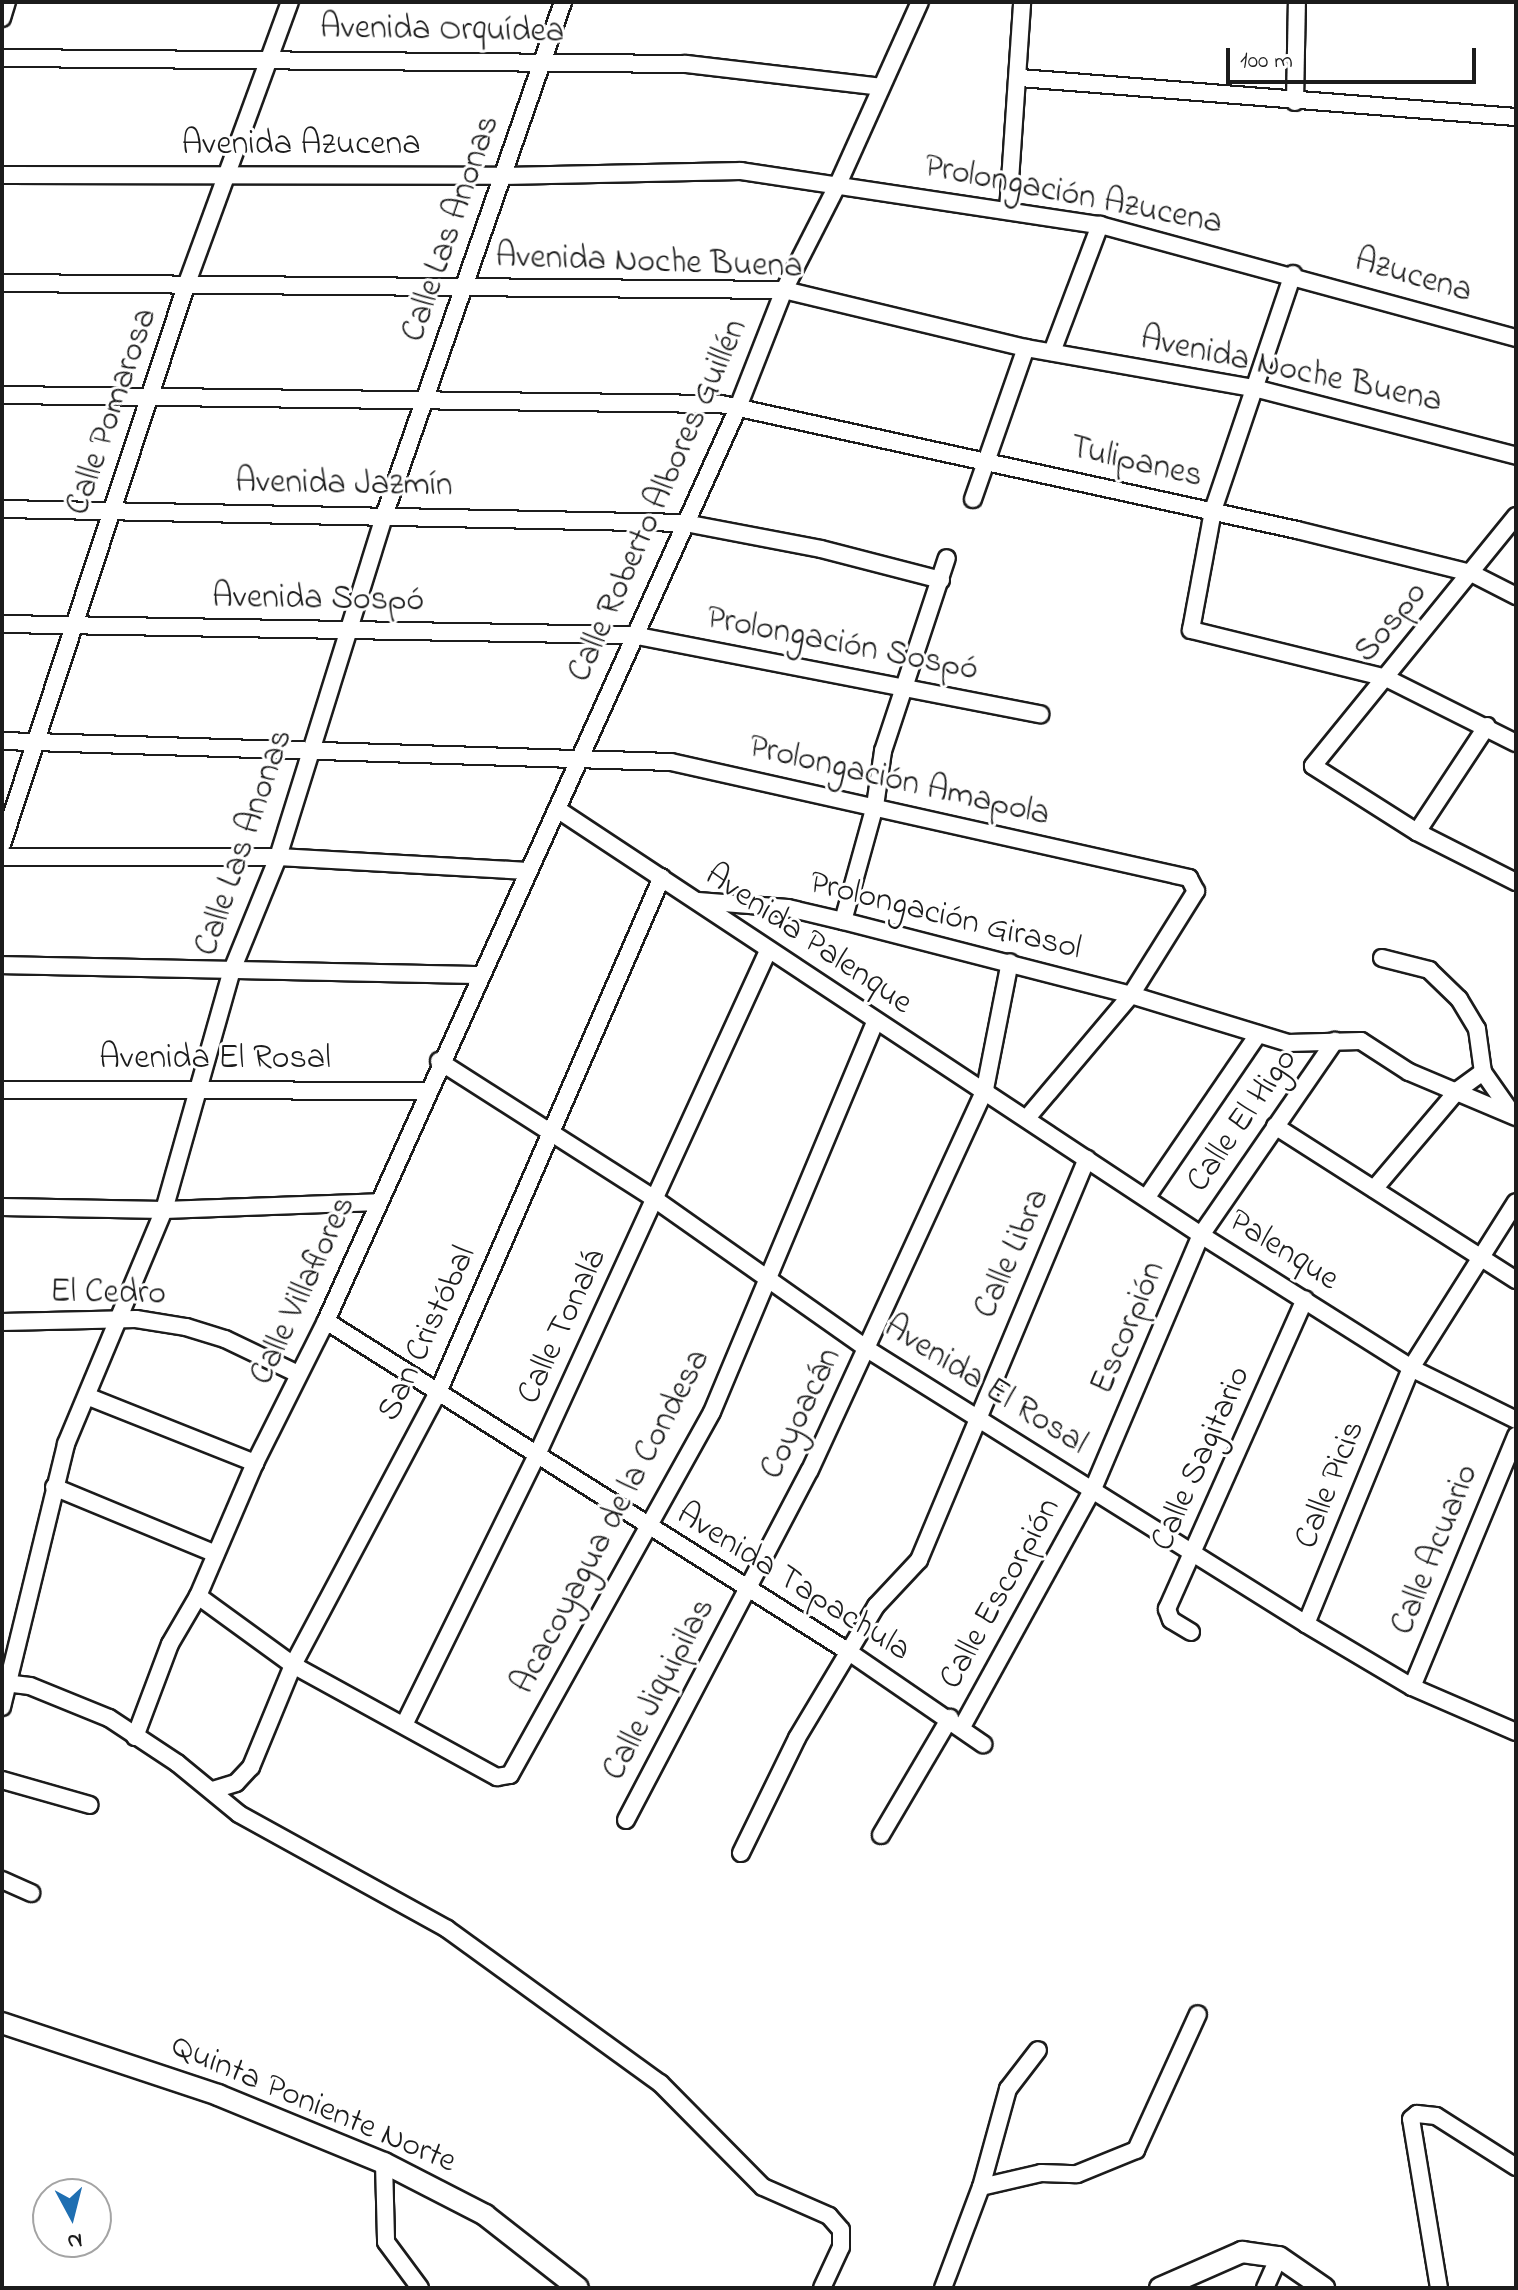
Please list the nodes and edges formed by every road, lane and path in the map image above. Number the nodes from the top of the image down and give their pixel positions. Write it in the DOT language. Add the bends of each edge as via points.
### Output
graph roads {
  1 [pos="7,2"];
  2 [pos="290,2"];
  3 [pos="563,2"];
  4 [pos="920,2"];
  5 [pos="1022,2"];
  6 [pos="1297,2"];
  7 [pos="2,18"];
  8 [pos="2,58"];
  9 [pos="271,59"];
  10 [pos="542,61"];
  11 [pos="1020,78"];
  12 [pos="881,87"];
  13 [pos="1295,102"];
  14 [pos="1516,117"];
  15 [pos="2,175"];
  16 [pos="231,175"];
  17 [pos="499,176"];
  18 [pos="839,182"];
  19 [pos="1008,210"];
  20 [pos="1100,225"];
  21 [pos="1293,274"];
  22 [pos="2,283"];
  23 [pos="187,283"];
  24 [pos="464,287"];
  25 [pos="784,290"];
  26 [pos="1516,338"];
  27 [pos="1026,348"];
  28 [pos="1052,352"];
  29 [pos="1254,388"];
  30 [pos="2,395"];
  31 [pos="150,395"];
  32 [pos="427,398"];
  33 [pos="737,410"];
  34 [pos="1516,456"];
  35 [pos="987,461"];
  36 [pos="973,499"];
  37 [pos="2,509"];
  38 [pos="113,509"];
  39 [pos="1213,511"];
  40 [pos="384,516"];
  41 [pos="1516,516"];
  42 [pos="685,523"];
  43 [pos="947,558"];
  44 [pos="1471,573"];
  45 [pos="941,580"];
  46 [pos="1516,596"];
  47 [pos="2,624"];
  48 [pos="70,626"];
  49 [pos="348,630"];
  50 [pos="632,635"];
  51 [pos="1386,678"];
  52 [pos="907,686"];
  53 [pos="1040,714"];
  54 [pos="1487,726"];
  55 [pos="2,741"];
  56 [pos="34,741"];
  57 [pos="1516,743"];
  58 [pos="310,747"];
  59 [pos="579,757"];
  60 [pos="875,806"];
  61 [pos="557,809"];
  62 [pos="1417,832"];
  63 [pos="2,844"];
  64 [pos="2,857"];
  65 [pos="278,857"];
  66 [pos="528,871"];
  67 [pos="662,877"];
  68 [pos="1516,882"];
  69 [pos="696,901"];
  70 [pos="843,921"];
  71 [pos="768,951"];
  72 [pos="1382,958"];
  73 [pos="1010,962"];
  74 [pos="2,965"];
  75 [pos="232,970"];
  76 [pos="479,975"];
  77 [pos="1131,995"];
  78 [pos="875,1023"];
  79 [pos="1258,1034"];
  80 [pos="1335,1041"];
  81 [pos="439,1061"];
  82 [pos="1483,1072"];
  83 [pos="201,1088"];
  84 [pos="985,1089"];
  85 [pos="2,1090"];
  86 [pos="1458,1090"];
  87 [pos="428,1091"];
  88 [pos="1514,1114"];
  89 [pos="1028,1117"];
  90 [pos="1275,1126"];
  91 [pos="551,1135"];
  92 [pos="1087,1159"];
  93 [pos="1374,1189"];
  94 [pos="1147,1197"];
  95 [pos="656,1200"];
  96 [pos="379,1202"];
  97 [pos="1516,1202"];
  98 [pos="2,1207"];
  99 [pos="164,1210"];
  100 [pos="1201,1235"];
  101 [pos="1481,1258"];
  102 [pos="767,1280"];
  103 [pos="1516,1280"];
  104 [pos="1305,1299"];
  105 [pos="326,1321"];
  106 [pos="2,1322"];
  107 [pos="119,1322"];
  108 [pos="867,1349"];
  109 [pos="1411,1368"];
  110 [pos="298,1374"];
  111 [pos="439,1390"];
  112 [pos="89,1397"];
  113 [pos="975,1417"];
  114 [pos="1516,1420"];
  115 [pos="1516,1436"];
  116 [pos="536,1457"];
  117 [pos="255,1463"];
  118 [pos="54,1487"];
  119 [pos="1093,1489"];
  120 [pos="646,1526"];
  121 [pos="216,1554"];
  122 [pos="1194,1554"];
  123 [pos="747,1589"];
  124 [pos="198,1596"];
  125 [pos="1306,1624"];
  126 [pos="1191,1632"];
  127 [pos="849,1652"];
  128 [pos="293,1665"];
  129 [pos="5,1683"];
  130 [pos="1412,1687"];
  131 [pos="2,1707"];
  132 [pos="956,1722"];
  133 [pos="404,1725"];
  134 [pos="1516,1732"];
  135 [pos="135,1737"];
  136 [pos="983,1744"];
  137 [pos="2,1780"];
  138 [pos="213,1790"];
  139 [pos="90,1805"];
  140 [pos="626,1820"];
  141 [pos="881,1835"];
  142 [pos="741,1853"];
  143 [pos="2,1880"];
  144 [pos="31,1893"];
  145 [pos="1198,2014"];
  146 [pos="2,2023"];
  147 [pos="1038,2050"];
  148 [pos="384,2163"];
  149 [pos="1516,2167"];
  150 [pos="981,2187"];
  151 [pos="1279,2257"];
  152 [pos="420,2288"];
  153 [pos="578,2288"];
  154 [pos="822,2288"];
  155 [pos="943,2288"];
  156 [pos="1160,2288"];
  157 [pos="1265,2288"];
  158 [pos="1324,2288"];
  159 [pos="1439,2288"];
  1 -- 7 [label="street"];
  2 -- 9 [label="street, Calle Pomarosa"];
  3 -- 10 [label="street, Calle Las Anonas"];
  4 -- 12 [label="street, Calle Roberto Albores Guillén"];
  5 -- 11 [label="street"];
  6 -- 13 [label="street"];
  8 -- 9 [label="street, Avenida Orquídea"];
  9 -- 10 [label="street, Avenida Orquídea"];
  9 -- 16 [label="street, Calle Pomarosa"];
  10 -- 12 [label="street, Avenida Orquídea" via="686,64"];
  10 -- 17 [label="street, Calle Las Anonas"];
  11 -- 13 [label="street"];
  11 -- 19 [label="street"];
  12 -- 18 [label="street, Calle Roberto Albores Guillén"];
  13 -- 14 [label="street"];
  15 -- 16 [label="street, Avenida Azucena"];
  16 -- 17 [label="street, Avenida Azucena"];
  16 -- 23 [label="street, Calle Pomarosa"];
  17 -- 18 [label="street, Avenida Azucena" via="741,171"];
  17 -- 24 [label="street, Calle Las Anonas"];
  18 -- 19 [label="street, Prolongación Azucena"];
  18 -- 25 [label="street, Calle Roberto Albores Guillén"];
  19 -- 20 [label="street, Prolongación Azucena"];
  20 -- 21 [label="street, Prolongación Azucena"];
  20 -- 28 [label="street"];
  21 -- 26 [label="street, Azucena"];
  21 -- 29 [label="street"];
  22 -- 23 [label="street, Avenida Noche Buena"];
  23 -- 24 [label="street, Avenida Noche Buena"];
  23 -- 31 [label="street, Calle Pomarosa"];
  24 -- 25 [label="street, Avenida Noche Buena"];
  24 -- 32 [label="street, Calle Las Anonas"];
  25 -- 27 [label="street, Avenida Noche Buena"];
  25 -- 33 [label="street, Calle Roberto Albores Guillén"];
  27 -- 28 [label="street, Avenida Noche Buena"];
  27 -- 35 [label="street"];
  28 -- 29 [label="street, Avenida Noche Buena"];
  29 -- 34 [label="street, Avenida Noche Buena"];
  29 -- 39 [label="street"];
  30 -- 31 [label="street, Tulipanes"];
  31 -- 32 [label="street, Tulipanes"];
  31 -- 38 [label="street, Calle Pomarosa"];
  32 -- 33 [label="street, Tulipanes" via="721,404"];
  32 -- 40 [label="street, Calle Las Anonas"];
  33 -- 35 [label="street, Tulipanes"];
  33 -- 42 [label="street, Calle Roberto Albores Guillén"];
  35 -- 36 [label="street"];
  35 -- 39 [label="street, Tulipanes"];
  37 -- 38 [label="street, Avenida Jazmín"];
  38 -- 40 [label="street, Avenida Jazmín"];
  38 -- 48 [label="street, Calle Pomarosa"];
  39 -- 44 [label="street, Tulipanes"];
  39 -- 51 [label="street" via="1191,630"];
  40 -- 42 [label="street, Avenida Jazmín"];
  40 -- 49 [label="street, Calle Las Anonas"];
  41 -- 44 [label="street, Sospo"];
  42 -- 45 [label="street, Avenida Jazmín" via="821,549"];
  42 -- 50 [label="street, Calle Roberto Albores Guillén"];
  43 -- 45 [label="street"];
  44 -- 46 [label="street, Tulipanes"];
  44 -- 51 [label="street, Sospo"];
  45 -- 52 [label="street"];
  47 -- 48 [label="street, Avenida Sospó"];
  48 -- 49 [label="street, Avenida Sospó"];
  48 -- 56 [label="street, Calle Pomarosa"];
  49 -- 50 [label="street, Avenida Sospó"];
  49 -- 58 [label="street, Calle Las Anonas"];
  50 -- 52 [label="street, Prolongación Sospó"];
  50 -- 59 [label="street, Calle Roberto Albores Guillén"];
  51 -- 54 [label="street"];
  51 -- 62 [label="street, Sospo" via="1313,766"];
  52 -- 53 [label="street, Prolongación Sospó"];
  52 -- 60 [label="street" via="883,751"];
  54 -- 57 [label="street"];
  54 -- 62 [label="street"];
  55 -- 56 [label="street, Prolongación Amapola"];
  56 -- 58 [label="street, Prolongación Amapola"];
  56 -- 63 [label="street, Calle Pomarosa"];
  58 -- 59 [label="street, Prolongación Amapola"];
  58 -- 65 [label="street, Calle Las Anonas"];
  59 -- 60 [label="street, Prolongación Amapola" via="671,762"];
  59 -- 61 [label="street, Calle Roberto Albores Guillén"];
  60 -- 70 [label="street"];
  60 -- 77 [label="street, Prolongación Amapola" via="1189,878 1196,891"];
  61 -- 66 [label="street, Calle Roberto Albores Guillén"];
  61 -- 67 [label="street, Avenida Palenque"];
  62 -- 68 [label="street"];
  64 -- 65 [label="street"];
  65 -- 66 [label="street"];
  65 -- 75 [label="street, Calle Las Anonas"];
  66 -- 76 [label="street, Calle Villaflores"];
  67 -- 69 [label="street, Avenida Palenque"];
  67 -- 91 [label="street, San Cristóbal"];
  69 -- 70 [label="street, Prolongación Girasol" via="788,908"];
  69 -- 71 [label="street, Avenida Palenque"];
  70 -- 73 [label="street, Prolongación Girasol"];
  71 -- 78 [label="street, Avenida Palenque"];
  71 -- 95 [label="street, Calle Tonalá"];
  72 -- 82 [label="street" via="1429,970 1459,999 1477,1029"];
  73 -- 77 [label="street, Prolongación Girasol"];
  73 -- 84 [label="street, Coyoacán"];
  74 -- 75 [label="street"];
  75 -- 76 [label="street"];
  75 -- 83 [label="street, Calle Las Anonas"];
  76 -- 81 [label="street, Calle Villaflores"];
  77 -- 79 [label="street, Prolongación Girasol"];
  77 -- 89 [label="street"];
  78 -- 84 [label="street, Avenida Palenque"];
  78 -- 102 [label="street, Acacoyagua de la Condesa"];
  79 -- 80 [label="street, Prolongación Girasol" via="1309,1047"];
  79 -- 94 [label="street"];
  80 -- 86 [label="street, Prolongación Girasol" via="1361,1041 1409,1072"];
  80 -- 90 [label="street, Calle El Higo"];
  81 -- 87 [label="street, Calle Villaflores"];
  81 -- 91 [label="street, Avenida El Rosal"];
  82 -- 86 [label="street"];
  82 -- 88 [label="street"];
  83 -- 85 [label="street, Avenida El Rosal"];
  83 -- 87 [label="street, Avenida El Rosal"];
  83 -- 99 [label="street, Calle Las Anonas"];
  84 -- 89 [label="street, Avenida Palenque"];
  84 -- 108 [label="street, Coyoacán"];
  86 -- 88 [label="street, Prolongación Girasol"];
  86 -- 93 [label="street"];
  87 -- 96 [label="street, Calle Villaflores"];
  89 -- 92 [label="street, Palenque"];
  90 -- 93 [label="street"];
  90 -- 100 [label="street, Calle El Higo"];
  91 -- 95 [label="street, Avenida El Rosal"];
  91 -- 111 [label="street, San Cristóbal"];
  92 -- 94 [label="street, Palenque"];
  92 -- 113 [label="street, Calle Libra"];
  93 -- 101 [label="street"];
  94 -- 100 [label="street, Palenque"];
  95 -- 102 [label="street, Avenida El Rosal"];
  95 -- 116 [label="street, Calle Tonalá"];
  96 -- 99 [label="street"];
  96 -- 105 [label="street, Calle Villaflores"];
  97 -- 101 [label="street, Calle Picis"];
  98 -- 99 [label="street"];
  99 -- 107 [label="street, Calle Las Anonas"];
  100 -- 104 [label="street, Palenque"];
  100 -- 119 [label="street, Escorpión"];
  101 -- 103 [label="street"];
  101 -- 109 [label="street, Calle Picis"];
  102 -- 108 [label="street, Avenida El Rosal"];
  102 -- 120 [label="street, Acacoyagua de la Condesa" via="712,1412"];
  104 -- 109 [label="street, Palenque"];
  104 -- 122 [label="street, Calle Sagitario"];
  105 -- 110 [label="street, Calle Villaflores"];
  105 -- 111 [label="street, Avenida Tapachula"];
  106 -- 107 [label="street, El Cedro"];
  107 -- 110 [label="street, El Cedro" via="136,1319 186,1327 225,1339"];
  107 -- 112 [label="street, Calle Las Anonas"];
  108 -- 113 [label="street, Avenida El Rosal"];
  108 -- 123 [label="street, Coyoacán"];
  109 -- 114 [label="street, Palenque"];
  109 -- 125 [label="street, Calle Picis"];
  110 -- 117 [label="street, Calle Villaflores"];
  111 -- 116 [label="street, Avenida Tapachula"];
  111 -- 128 [label="street, San Cristóbal"];
  112 -- 117 [label="street"];
  112 -- 118 [label="street, Calle Las Anonas" via="66,1444"];
  113 -- 119 [label="street, Avenida El Rosal"];
  113 -- 127 [label="street, Calle Libra" via="919,1560 876,1606"];
  115 -- 130 [label="street, Calle Acuario"];
  116 -- 120 [label="street, Avenida Tapachula"];
  116 -- 133 [label="street, Calle Tonalá"];
  117 -- 121 [label="street, Calle Villaflores"];
  118 -- 121 [label="street"];
  118 -- 129 [label="street, Calle Las Anonas"];
  119 -- 122 [label="street, Avenida El Rosal"];
  119 -- 132 [label="street, Calle Escorpión" via="1041,1591"];
  120 -- 123 [label="street, Avenida Tapachula"];
  120 -- 133 [label="street, Acacoyagua de la Condesa" via="510,1775 504,1777"];
  121 -- 124 [label="street, Calle Villaflores"];
  122 -- 125 [label="street, Avenida El Rosal"];
  122 -- 126 [label="street, Calle Sagitario" via="1166,1615"];
  123 -- 127 [label="street, Avenida Tapachula"];
  123 -- 140 [label="street, Calle Jiquipilas"];
  124 -- 128 [label="street"];
  124 -- 135 [label="street, Calle Villaflores" via="170,1644"];
  125 -- 130 [label="street, Avenida El Rosal"];
  127 -- 132 [label="street, Avenida Tapachula"];
  127 -- 142 [label="street, Calle Libra" via="797,1738"];
  128 -- 133 [label="street"];
  128 -- 138 [label="street, San Cristóbal" via="251,1767 236,1783"];
  129 -- 131 [label="street, Calle Las Anonas"];
  129 -- 135 [label="street" via="30,1686 109,1718"];
  130 -- 134 [label="street, Avenida El Rosal"];
  132 -- 136 [label="street, Avenida Tapachula"];
  132 -- 141 [label="street, Calle Escorpión"];
  135 -- 138 [label="street"];
  137 -- 139 [label="street"];
  138 -- 154 [label="street" via="239,1814 447,1929 660,2083 763,2187 829,2216 841,2230 841,2247"];
  143 -- 144 [label="street"];
  145 -- 150 [label="street" via="1136,2150 1077,2174 1019,2176"];
  146 -- 148 [label="street, Quinta Poniente Norte" via="218,2095"];
  147 -- 150 [label="street" via="1008,2089"];
  148 -- 152 [label="street" via="386,2242"];
  148 -- 153 [label="street, Quinta Poniente Norte" via="485,2215"];
  149 -- 159 [label="street" via="1436,2116 1417,2114 1411,2119"];
  150 -- 155 [label="street"];
  151 -- 156 [label="street" via="1229,2255"];
  151 -- 157 [label="street"];
  151 -- 158 [label="street"];
}
